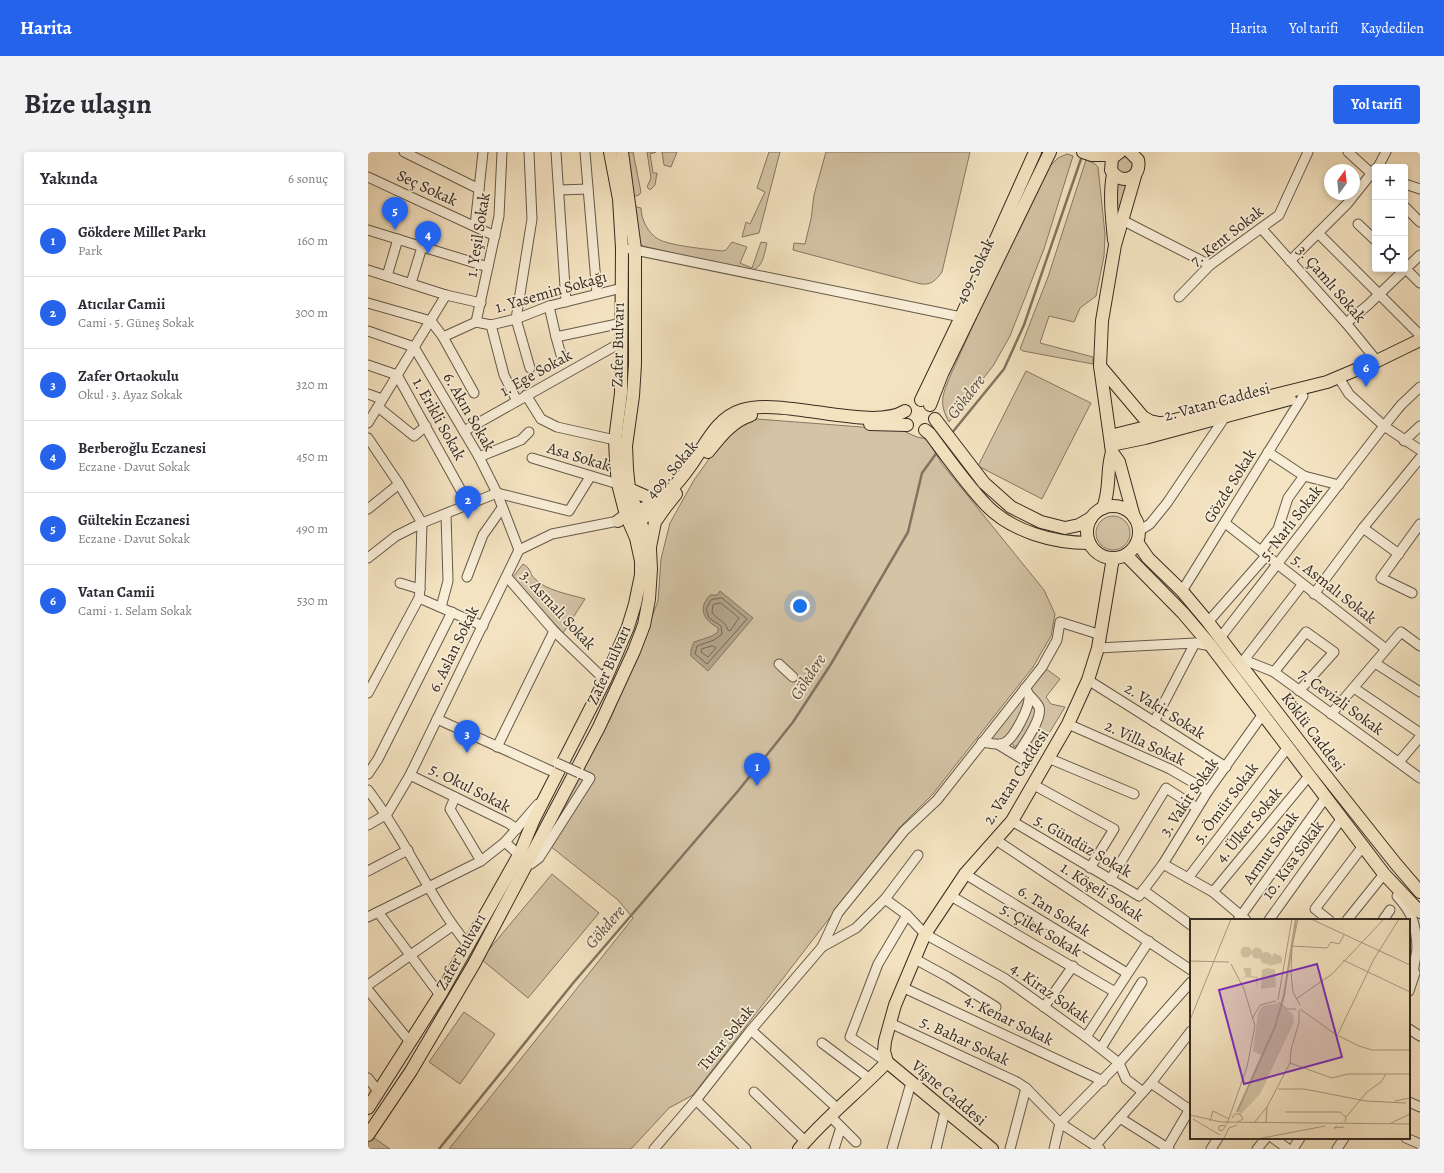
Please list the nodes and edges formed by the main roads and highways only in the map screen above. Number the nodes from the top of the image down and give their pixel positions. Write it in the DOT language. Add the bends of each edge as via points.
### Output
graph roads {
  1 [pos="610,152"];
  2 [pos="622,152"];
  3 [pos="1035,152"];
  4 [pos="1056,152"];
  5 [pos="1130,152"];
  6 [pos="1144,152"];
  7 [pos="1087,153"];
  8 [pos="1117,154"];
  9 [pos="1047,157"];
  10 [pos="1112,172"];
  11 [pos="1137,172"];
  12 [pos="1114,245"];
  13 [pos="965,318"];
  14 [pos="1420,340"];
  15 [pos="1100,366"];
  16 [pos="1328,382"];
  17 [pos="925,403"];
  18 [pos="905,411"];
  19 [pos="936,421"];
  20 [pos="1161,423"];
  21 [pos="907,425"];
  22 [pos="928,432"];
  23 [pos="1111,444"];
  24 [pos="623,486"];
  25 [pos="665,496"];
  26 [pos="1103,508"];
  27 [pos="664,509"];
  28 [pos="1134,517"];
  29 [pos="630,518"];
  30 [pos="1091,518"];
  31 [pos="1138,537"];
  32 [pos="1089,543"];
  33 [pos="650,549"];
  34 [pos="1126,555"];
  35 [pos="1113,558"];
  36 [pos="1216,642"];
  37 [pos="1414,880"];
  38 [pos="1420,892"];
  39 [pos="1420,912"];
  40 [pos="887,1062"];
  41 [pos="368,1108"];
  42 [pos="368,1135"];
  43 [pos="802,1145"];
  44 [pos="991,1149"];
  1 -- 24 [label="main road, Zafer Bulvarı" via="619,199 622,248 621,393 615,440"];
  2 -- 24 [label="main road, Zafer Bulvarı" via="635,249 636,334 634,396"];
  3 -- 13 [label="main road, 409. Sokak"];
  4 -- 9 [label="main road"];
  5 -- 11 [label="main road" via="1138,160"];
  6 -- 11 [label="main road"];
  7 -- 8 [label="main road"];
  7 -- 10 [label="main road"];
  8 -- 10 [label="main road" via="1111,162"];
  9 -- 13 [label="main road, 409. Sokak"];
  10 -- 11 [label="main road" via="1126,180"];
  10 -- 12 [label="main road" via="1111,210"];
  11 -- 12 [label="main road"];
  12 -- 15 [label="main road" via="1102,321"];
  13 -- 17 [label="main road, 409. Sokak"];
  14 -- 16 [label="main road, 2. Vatan Caddesi"];
  15 -- 20 [label="main road" via="1142,417"];
  15 -- 23 [label="main road"];
  16 -- 20 [label="main road, 2. Vatan Caddesi"];
  16 -- 23 [label="main road, 2. Vatan Caddesi" via="1303,396"];
  17 -- 18 [label="main road" via="911,403"];
  17 -- 19 [label="main road" via="933,409"];
  18 -- 21 [label="main road"];
  18 -- 25 [label="main road, 409. Sokak" via="896,416 875,417 789,409 742,410 719,424"];
  19 -- 22 [label="main road"];
  19 -- 30 [label="main road" via="999,498 1025,514 1053,526 1065,528 1079,525"];
  20 -- 23 [label="main road, 2. Vatan Caddesi"];
  21 -- 22 [label="main road" via="915,431"];
  21 -- 27 [label="main road, 409. Sokak" via="875,425 787,413 759,413 742,418 718,440"];
  22 -- 32 [label="main road" via="984,502 999,516 1050,540"];
  23 -- 26 [label="main road" via="1110,484"];
  23 -- 28 [label="main road"];
  24 -- 25 [label="main road" via="647,497"];
  24 -- 29 [label="main road, Zafer Bulvarı"];
  25 -- 29 [label="main road, 409. Sokak"];
  26 -- 28 [label="main road" via="1120,507"];
  26 -- 30 [label="main road"];
  27 -- 29 [label="main road, 409. Sokak"];
  27 -- 33 [label="main road" via="655,522"];
  28 -- 31 [label="main road"];
  29 -- 33 [label="main road, Zafer Bulvarı"];
  29 -- 41 [label="main road, Zafer Bulvarı" via="636,538 641,575 628,627 605,680 558,768 519,855 440,995"];
  30 -- 32 [label="main road" via="1087,530"];
  31 -- 34 [label="main road"];
  31 -- 36 [label="main road, Köklü Caddesi" via="1148,558 1182,591 1208,622"];
  32 -- 35 [label="main road" via="1101,555"];
  33 -- 42 [label="main road, Zafer Bulvarı" via="649,599 644,625 599,727 474,964 423,1051"];
  34 -- 35 [label="main road"];
  34 -- 36 [label="main road, Köklü Caddesi" via="1183,613"];
  35 -- 40 [label="main road, 2. Vatan Caddesi" via="1101,635 1088,680 1068,724 1012,821 965,874 925,934 902,987 890,1023 884,1051"];
  36 -- 37 [label="main road, Köklü Caddesi" via="1242,662 1318,766"];
  36 -- 39 [label="main road, Köklü Caddesi" via="1263,714 1309,776 1384,874"];
  37 -- 38 [label="main road, Köklü Caddesi"];
  40 -- 43 [label="main road"];
  40 -- 44 [label="main road, Vişne Caddesi"];
}
